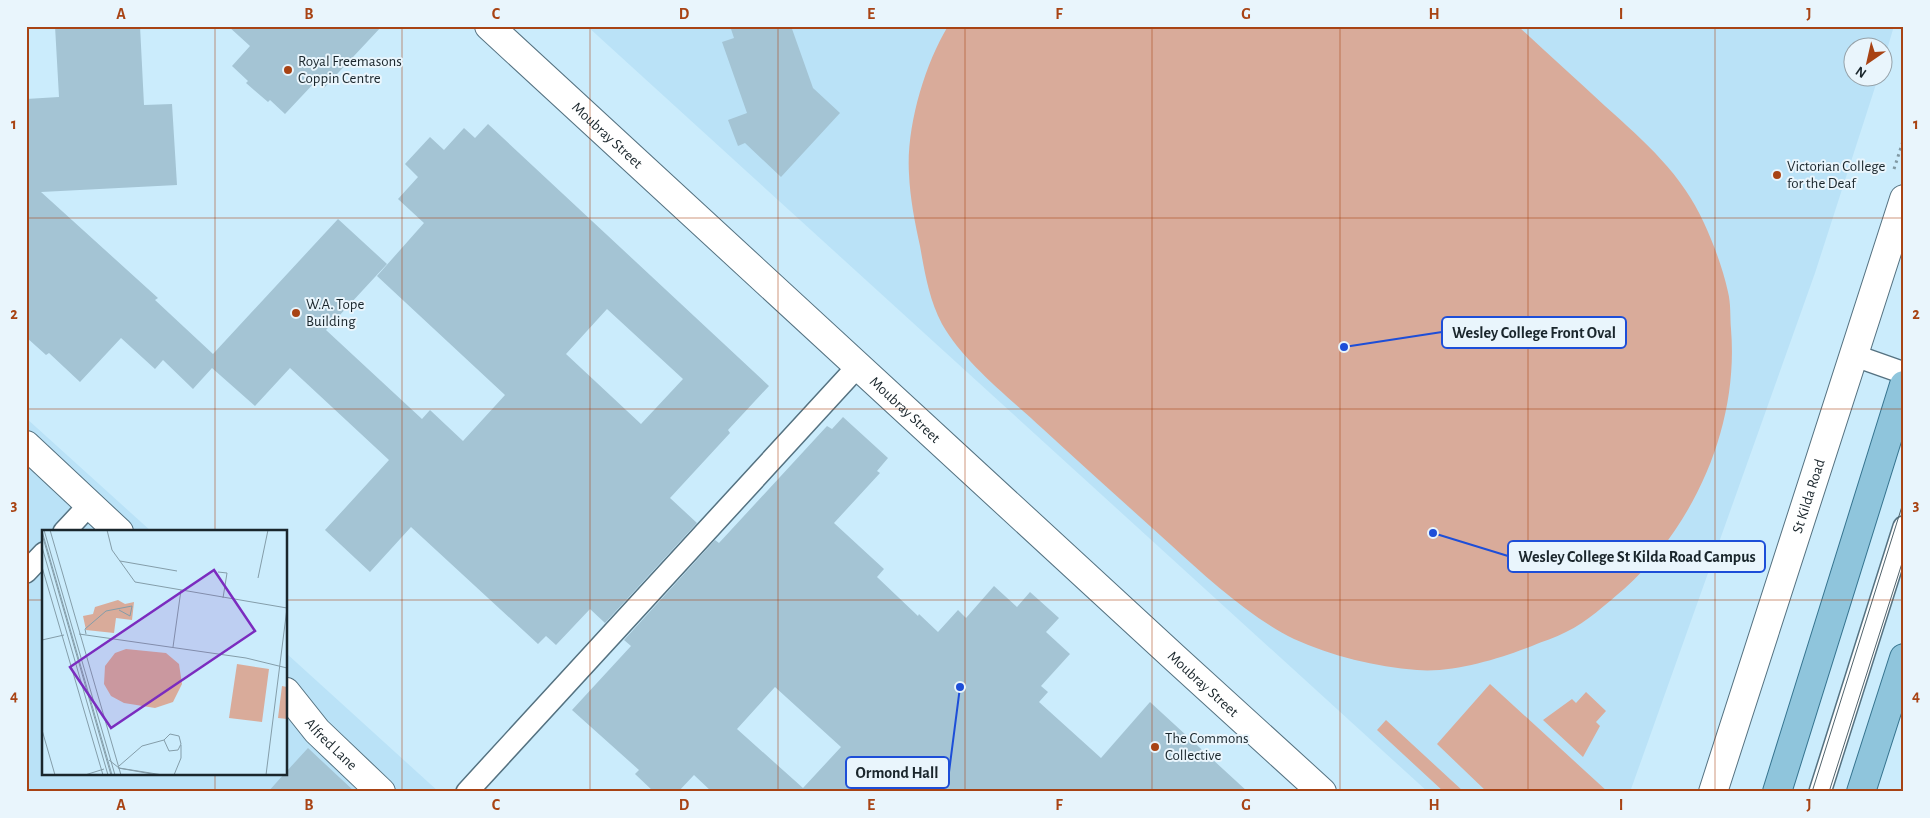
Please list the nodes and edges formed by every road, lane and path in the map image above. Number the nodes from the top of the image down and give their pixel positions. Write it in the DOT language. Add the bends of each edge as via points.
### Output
graph roads {
  1 [pos="489,26"];
  2 [pos="1904,111"];
  3 [pos="1904,126"];
  4 [pos="1904,199"];
  5 [pos="1853,354"];
  6 [pos="858,366"];
  7 [pos="1904,372"];
  8 [pos="1904,385"];
  9 [pos="26,445"];
  10 [pos="90,504"];
  11 [pos="1904,527"];
  12 [pos="66,530"];
  13 [pos="117,530"];
  14 [pos="42,555"];
  15 [pos="26,572"];
  16 [pos="1904,658"];
  17 [pos="288,695"];
  18 [pos="381,792"];
  19 [pos="467,792"];
  20 [pos="1322,792"];
  21 [pos="1713,792"];
  22 [pos="1777,792"];
  23 [pos="1820,792"];
  24 [pos="1861,792"];
  1 -- 6 [label="street, Moubray Street"];
  2 -- 3 [label="path"];
  4 -- 5 [label="street, St Kilda Road"];
  5 -- 7 [label="lane"];
  5 -- 21 [label="street, St Kilda Road"];
  6 -- 19 [label="lane"];
  6 -- 20 [label="street, Moubray Street"];
  8 -- 22 [label="main road"];
  9 -- 10 [label="street"];
  10 -- 12 [label="lane"];
  10 -- 13 [label="street"];
  11 -- 23 [label="lane"];
  14 -- 15 [label="lane"];
  16 -- 24 [label="main road"];
  17 -- 18 [label="street, Alfred Lane" via="317,731"];
}
